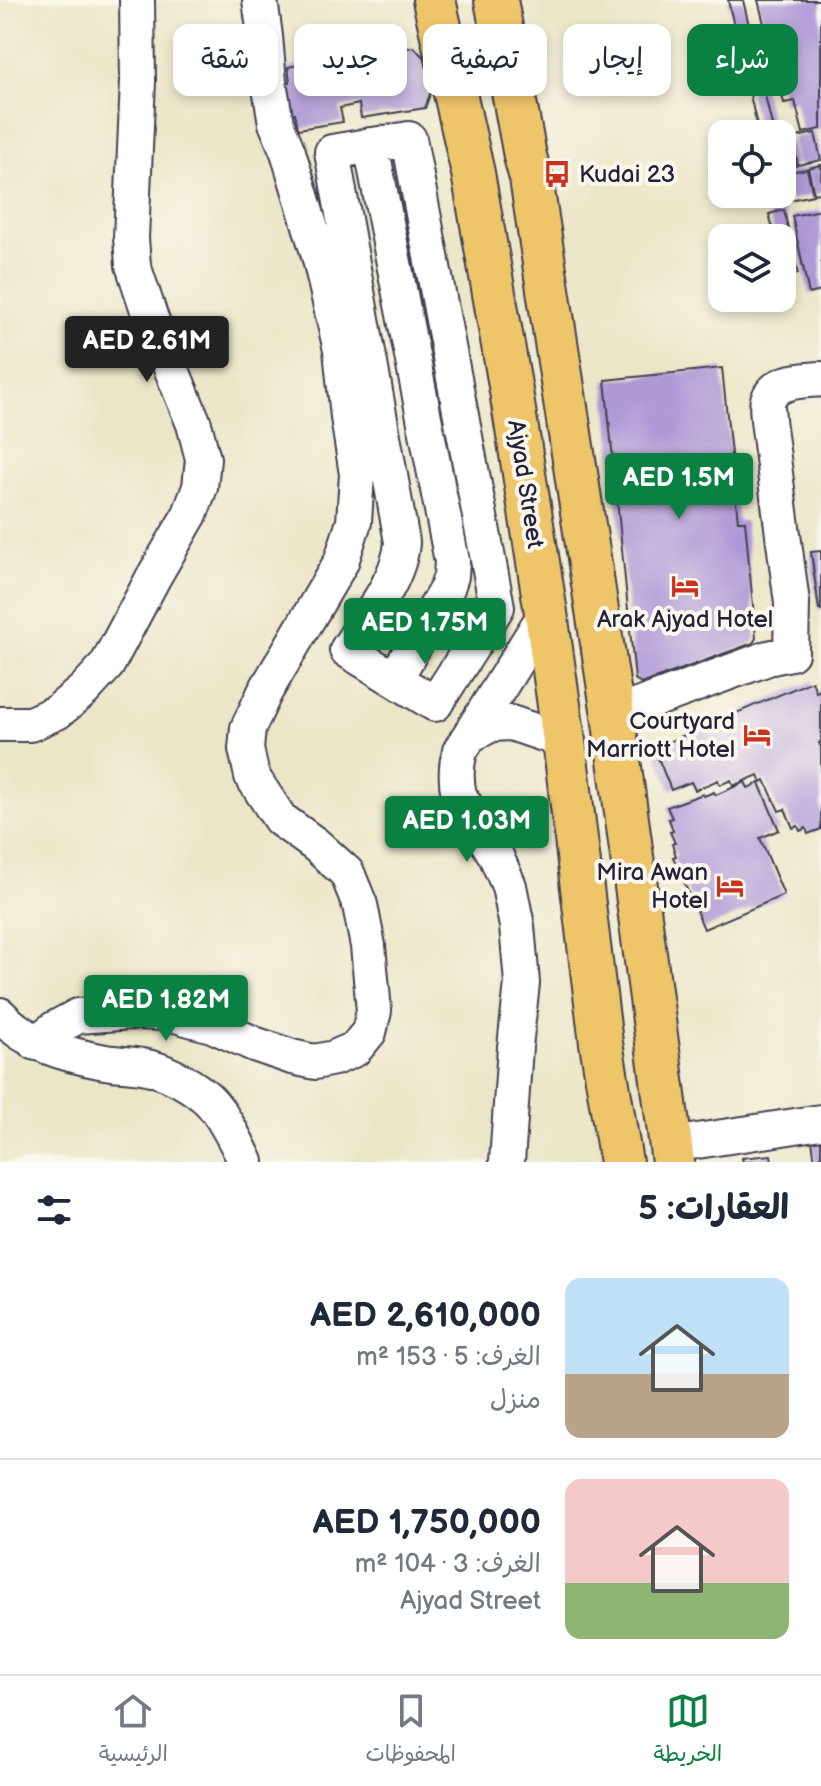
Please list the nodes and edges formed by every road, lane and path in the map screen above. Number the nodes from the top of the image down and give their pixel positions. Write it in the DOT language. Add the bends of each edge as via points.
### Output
graph roads {
  1 [pos="137,0"];
  2 [pos="260,0"];
  3 [pos="434,0"];
  4 [pos="496,0"];
  5 [pos="371,145"];
  6 [pos="821,379"];
  7 [pos="378,601"];
  8 [pos="546,613"];
  9 [pos="423,630"];
  10 [pos="806,656"];
  11 [pos="465,657"];
  12 [pos="395,679"];
  13 [pos="504,682"];
  14 [pos="613,715"];
  15 [pos="0,724"];
  16 [pos="470,735"];
  17 [pos="564,741"];
  18 [pos="0,1015"];
  19 [pos="36,1043"];
  20 [pos="821,1122"];
  21 [pos="672,1153"];
  22 [pos="246,1162"];
  23 [pos="507,1162"];
  24 [pos="621,1162"];
  1 -- 15 [label="street" via="133,265 194,424 203,459 200,487 107,665 57,712 30,724"];
  2 -- 19 [label="street" via="276,123 320,259 341,350 357,474 354,522 341,562 265,692 248,728 246,749 252,776 280,819 347,873 360,905 374,1011 369,1032 355,1049 315,1062 168,1013 78,1016"];
  3 -- 8 [label="main road, Ajyad Street" via="473,173"];
  4 -- 14 [label="main road" via="531,178"];
  5 -- 7 [label="street" via="332,152 402,542 397,567"];
  5 -- 9 [label="street" via="452,561 447,588"];
  5 -- 11 [label="street" via="409,139 497,607"];
  6 -- 10 [label="street" via="790,382 776,388 768,401 792,603"];
  7 -- 9 [label="street"];
  7 -- 12 [label="street" via="347,650"];
  8 -- 13 [label="street"];
  8 -- 17 [label="main road, Ajyad Street"];
  9 -- 11 [label="street"];
  9 -- 12 [label="street"];
  10 -- 14 [label="street" via="768,658"];
  11 -- 12 [label="street" via="435,704"];
  11 -- 13 [label="street"];
  13 -- 16 [label="street"];
  14 -- 21 [label="main road"];
  16 -- 17 [label="street" via="492,724 511,723"];
  16 -- 23 [label="street" via="457,761 457,787 509,886 522,983"];
  17 -- 24 [label="main road, Ajyad Street"];
  18 -- 19 [label="street"];
  19 -- 22 [label="street" via="104,1062 145,1066 187,1085 206,1096"];
  20 -- 21 [label="street"];
}
